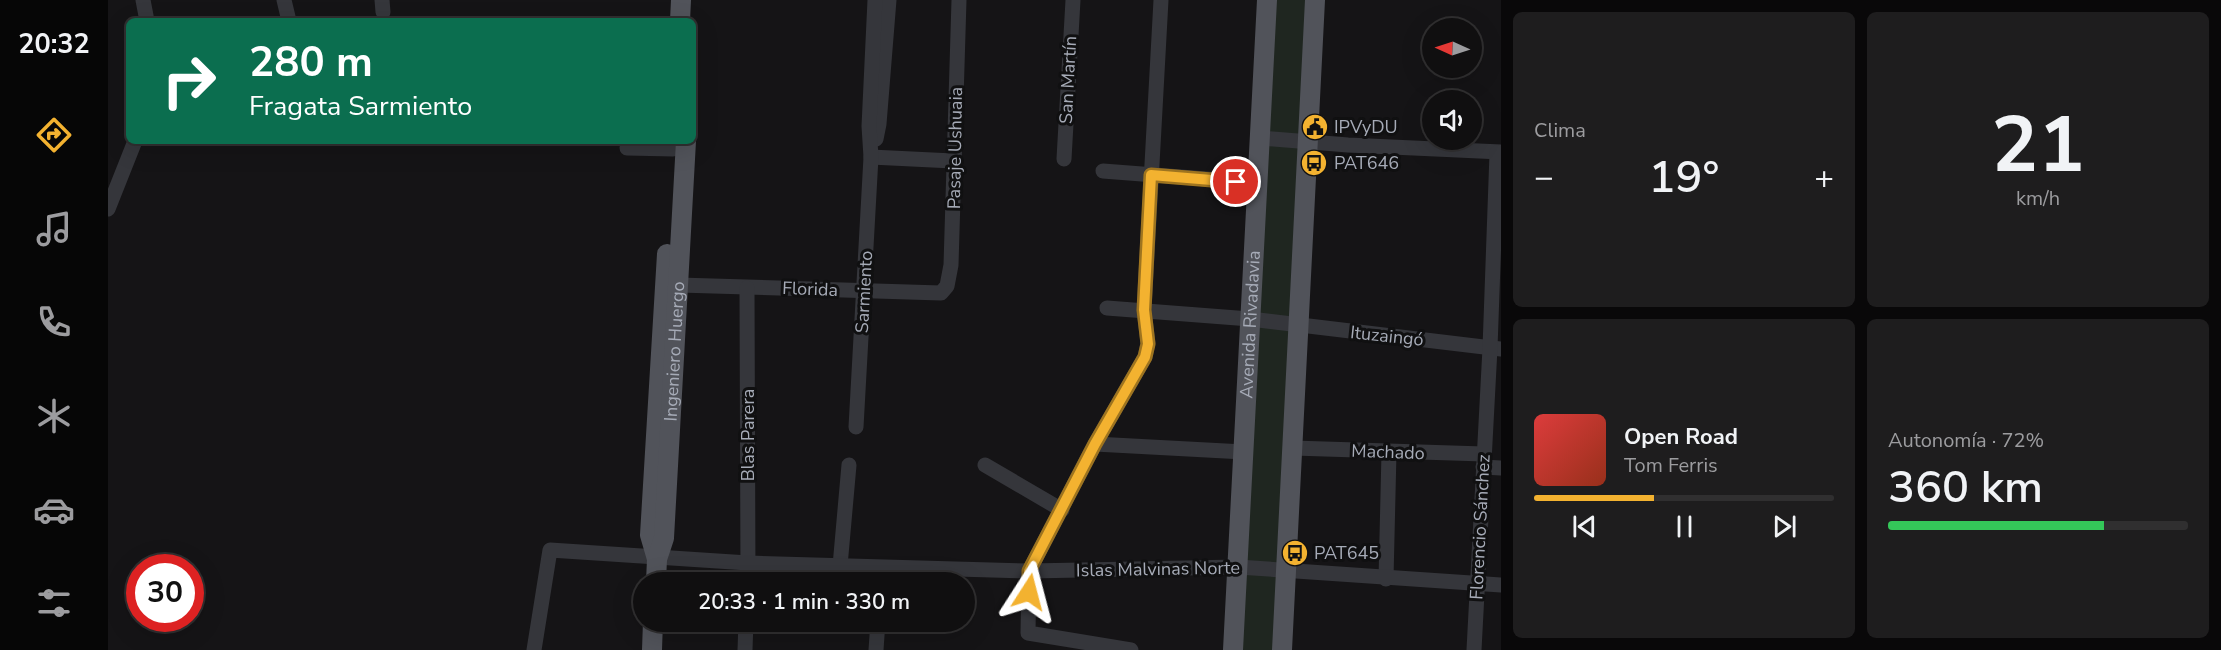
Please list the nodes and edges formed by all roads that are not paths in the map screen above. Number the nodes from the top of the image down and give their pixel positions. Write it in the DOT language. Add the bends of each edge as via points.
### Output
graph roads {
  1 [pos="143,0"];
  2 [pos="284,0"];
  3 [pos="681,0"];
  4 [pos="693,0"];
  5 [pos="875,0"];
  6 [pos="889,0"];
  7 [pos="959,0"];
  8 [pos="1073,0"];
  9 [pos="1161,0"];
  10 [pos="1268,0"];
  11 [pos="1315,0"];
  12 [pos="146,18"];
  13 [pos="288,18"];
  14 [pos="680,18"];
  15 [pos="692,18"];
  16 [pos="1260,138"];
  17 [pos="1308,142"];
  18 [pos="134,144"];
  19 [pos="677,144"];
  20 [pos="627,148"];
  21 [pos="1499,152"];
  22 [pos="872,157"];
  23 [pos="1064,159"];
  24 [pos="953,161"];
  25 [pos="1103,171"];
  26 [pos="1151,175"];
  27 [pos="1258,183"];
  28 [pos="108,209"];
  29 [pos="679,285"];
  30 [pos="747,288"];
  31 [pos="865,291"];
  32 [pos="941,293"];
  33 [pos="1107,308"];
  34 [pos="1144,310"];
  35 [pos="1250,319"];
  36 [pos="1299,326"];
  37 [pos="1496,348"];
  38 [pos="856,427"];
  39 [pos="1095,444"];
  40 [pos="1293,448"];
  41 [pos="1244,452"];
  42 [pos="1389,452"];
  43 [pos="1484,461"];
  44 [pos="849,465"];
  45 [pos="985,465"];
  46 [pos="1501,468"];
  47 [pos="1062,510"];
  48 [pos="657,559"];
  49 [pos="748,563"];
  50 [pos="840,566"];
  51 [pos="1238,567"];
  52 [pos="1029,571"];
  53 [pos="656,572"];
  54 [pos="748,572"];
  55 [pos="870,572"];
  56 [pos="975,572"];
  57 [pos="1287,572"];
  58 [pos="1386,579"];
  59 [pos="1476,585"];
  60 [pos="1501,585"];
  61 [pos="653,632"];
  62 [pos="746,632"];
  63 [pos="877,632"];
  64 [pos="534,650"];
  65 [pos="652,650"];
  66 [pos="745,650"];
  67 [pos="876,650"];
  68 [pos="1131,650"];
  69 [pos="1233,650"];
  70 [pos="1282,650"];
  71 [pos="1474,650"];
  1 -- 12 [label="street"];
  2 -- 13 [label="street"];
  3 -- 14 [label="main road"];
  4 -- 15 [label="main road"];
  5 -- 22 [label="street, Sarmiento" via="869,126"];
  6 -- 22 [label="street, Sarmiento" via="879,124"];
  7 -- 24 [label="street, Pasaje Ushuaia"];
  8 -- 23 [label="street, San Martín"];
  9 -- 26 [label="street"];
  10 -- 16 [label="main road, Avenida Rivadavia"];
  11 -- 17 [label="main road"];
  16 -- 17 [label="street"];
  16 -- 27 [label="main road, Avenida Rivadavia"];
  17 -- 21 [label="street"];
  17 -- 36 [label="main road"];
  18 -- 28 [label="street"];
  19 -- 20 [label="street"];
  19 -- 29 [label="main road, Ingeniero Huergo"];
  19 -- 48 [label="main road, Ingeniero Huergo" via="650,535"];
  21 -- 37 [label="street, Florencio Sánchez"];
  22 -- 24 [label="street"];
  22 -- 31 [label="street, Sarmiento"];
  24 -- 32 [label="street, Pasaje Ushuaia" via="951,265 947,286"];
  25 -- 26 [label="street"];
  26 -- 27 [label="street"];
  26 -- 34 [label="street"];
  27 -- 35 [label="main road, Avenida Rivadavia"];
  29 -- 30 [label="street, Florida"];
  29 -- 48 [label="main road, Ingeniero Huergo" via="664,538"];
  30 -- 31 [label="street, Florida"];
  30 -- 49 [label="street, Blas Parera"];
  31 -- 32 [label="street, Florida"];
  31 -- 38 [label="street, Sarmiento"];
  33 -- 34 [label="street"];
  34 -- 35 [label="street"];
  34 -- 39 [label="street" via="1148,344 1145,357"];
  35 -- 36 [label="street, Ituzaingó"];
  35 -- 41 [label="main road, Avenida Rivadavia"];
  36 -- 37 [label="street, Ituzaingó"];
  36 -- 40 [label="main road"];
  37 -- 43 [label="street, Florencio Sánchez"];
  39 -- 41 [label="street"];
  39 -- 47 [label="street"];
  40 -- 42 [label="street, Machado"];
  40 -- 57 [label="main road"];
  41 -- 51 [label="main road, Avenida Rivadavia"];
  42 -- 43 [label="street, Machado"];
  42 -- 58 [label="street"];
  43 -- 46 [label="street, Machado"];
  43 -- 59 [label="street, Florencio Sánchez"];
  44 -- 50 [label="street"];
  45 -- 47 [label="street"];
  47 -- 52 [label="street"];
  48 -- 49 [label="street, Islas Malvinas Norte"];
  48 -- 53 [label="main road, Ingeniero Huergo"];
  48 -- 64 [label="street, Islas Malvinas Norte" via="549,550"];
  49 -- 50 [label="street, Islas Malvinas Norte"];
  49 -- 54 [label="street, Blas Parera"];
  50 -- 55 [label="street, Islas Malvinas Norte"];
  51 -- 52 [label="street, Islas Malvinas Norte"];
  51 -- 57 [label="street, Islas Malvinas Norte"];
  51 -- 69 [label="main road, Avenida Rivadavia"];
  52 -- 56 [label="street, Islas Malvinas Norte"];
  52 -- 68 [label="street" via="1028,633"];
  57 -- 58 [label="street, Islas Malvinas Norte"];
  57 -- 70 [label="main road"];
  58 -- 59 [label="street, Islas Malvinas Norte"];
  59 -- 60 [label="street, Islas Malvinas Norte"];
  59 -- 71 [label="street, Florencio Sánchez"];
  61 -- 65 [label="main road"];
  62 -- 66 [label="street"];
  63 -- 67 [label="street"];
}
